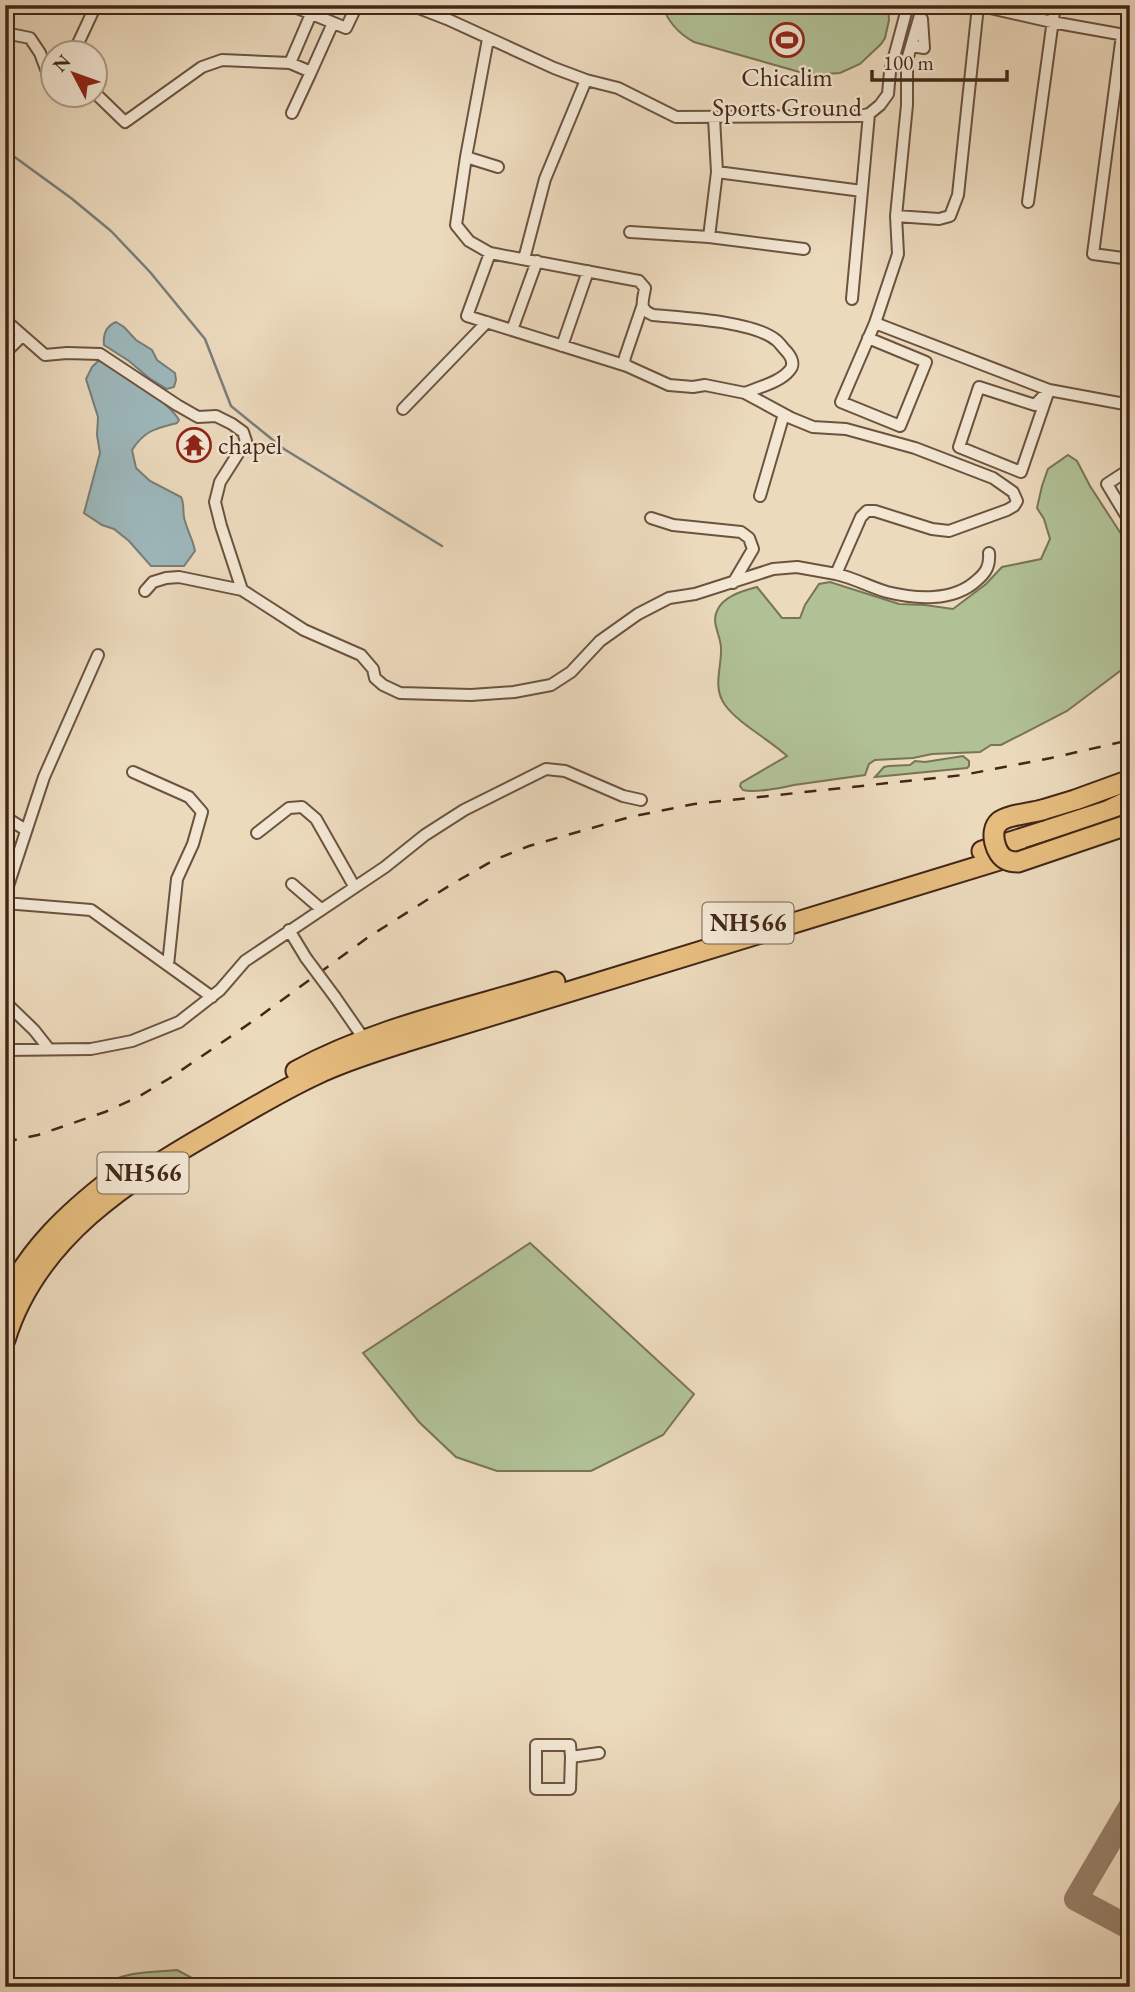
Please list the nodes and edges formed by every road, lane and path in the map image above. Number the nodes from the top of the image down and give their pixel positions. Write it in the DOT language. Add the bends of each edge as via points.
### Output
graph roads {
  1 [pos="96,5"];
  2 [pos="290,5"];
  3 [pos="357,5"];
  4 [pos="411,5"];
  5 [pos="908,5"];
  6 [pos="977,5"];
  7 [pos="1055,5"];
  8 [pos="922,8"];
  9 [pos="311,14"];
  10 [pos="1052,22"];
  11 [pos="333,23"];
  12 [pos="5,33"];
  13 [pos="1126,35"];
  14 [pos="81,38"];
  15 [pos="488,38"];
  16 [pos="38,50"];
  17 [pos="290,63"];
  18 [pos="311,72"];
  19 [pos="586,80"];
  20 [pos="108,106"];
  21 [pos="292,113"];
  22 [pos="869,114"];
  23 [pos="714,118"];
  24 [pos="466,157"];
  25 [pos="498,167"];
  26 [pos="717,172"];
  27 [pos="862,191"];
  28 [pos="1028,202"];
  29 [pos="896,216"];
  30 [pos="630,232"];
  31 [pos="709,237"];
  32 [pos="804,249"];
  33 [pos="490,253"];
  34 [pos="524,259"];
  35 [pos="1130,259"];
  36 [pos="537,261"];
  37 [pos="588,271"];
  38 [pos="852,299"];
  39 [pos="642,307"];
  40 [pos="5,320"];
  41 [pos="487,323"];
  42 [pos="875,323"];
  43 [pos="512,330"];
  44 [pos="22,336"];
  45 [pos="868,338"];
  46 [pos="562,346"];
  47 [pos="5,353"];
  48 [pos="627,366"];
  49 [pos="1049,390"];
  50 [pos="745,393"];
  51 [pos="1126,405"];
  52 [pos="403,409"];
  53 [pos="784,414"];
  54 [pos="1130,415"];
  55 [pos="1130,469"];
  56 [pos="760,496"];
  57 [pos="651,518"];
  58 [pos="1130,522"];
  59 [pos="989,553"];
  60 [pos="836,574"];
  61 [pos="733,583"];
  62 [pos="242,590"];
  63 [pos="145,591"];
  64 [pos="98,655"];
  65 [pos="133,772"];
  66 [pos="1130,780"];
  67 [pos="641,800"];
  68 [pos="1130,800"];
  69 [pos="5,817"];
  70 [pos="1130,817"];
  71 [pos="1130,824"];
  72 [pos="26,830"];
  73 [pos="257,833"];
  74 [pos="292,884"];
  75 [pos="354,886"];
  76 [pos="5,895"];
  77 [pos="5,903"];
  78 [pos="321,909"];
  79 [pos="289,930"];
  80 [pos="168,965"];
  81 [pos="212,997"];
  82 [pos="5,1002"];
  83 [pos="372,1045"];
  84 [pos="49,1049"];
  85 [pos="5,1050"];
  86 [pos="5,1301"];
  87 [pos="5,1340"];
  88 [pos="599,1754"];
  89 [pos="571,1758"];
  1 -- 14 [label="street"];
  2 -- 9 [label="street"];
  3 -- 11 [label="street" via="346,28"];
  4 -- 15 [label="street"];
  5 -- 22 [label="street" via="888,94"];
  6 -- 10 [label="street"];
  6 -- 29 [label="street" via="958,195 950,216"];
  7 -- 10 [label="street"];
  8 -- 29 [label="street" via="925,47 911,46 907,60"];
  9 -- 11 [label="street"];
  9 -- 17 [label="street"];
  10 -- 13 [label="street"];
  10 -- 28 [label="street"];
  11 -- 18 [label="street"];
  12 -- 16 [label="street" via="30,38"];
  13 -- 35 [label="street" via="1093,254"];
  15 -- 19 [label="street"];
  15 -- 24 [label="street"];
  17 -- 18 [label="street"];
  17 -- 20 [label="street" via="222,61 202,67 125,122"];
  18 -- 21 [label="street"];
  19 -- 23 [label="street" via="618,88 676,117"];
  19 -- 34 [label="street" via="545,179"];
  22 -- 23 [label="street"];
  22 -- 27 [label="street"];
  23 -- 26 [label="street"];
  24 -- 25 [label="street"];
  24 -- 33 [label="street" via="456,225 469,241"];
  26 -- 27 [label="street"];
  26 -- 31 [label="street"];
  27 -- 38 [label="street"];
  29 -- 42 [label="street" via="898,254"];
  30 -- 31 [label="street"];
  31 -- 32 [label="street"];
  33 -- 34 [label="street"];
  33 -- 41 [label="street" via="467,316"];
  34 -- 36 [label="street"];
  36 -- 37 [label="street"];
  36 -- 43 [label="street"];
  37 -- 39 [label="street" via="639,281 645,288"];
  37 -- 46 [label="street"];
  39 -- 48 [label="street" via="625,357"];
  39 -- 50 [label="street" via="653,315 725,322 775,340 792,357 791,370"];
  40 -- 44 [label="street"];
  41 -- 43 [label="street"];
  41 -- 52 [label="street"];
  42 -- 45 [label="street"];
  42 -- 49 [label="street"];
  43 -- 46 [label="street"];
  44 -- 47 [label="street"];
  44 -- 62 [label="street" via="46,355 100,354 187,411 216,416 243,432 246,441 220,482 215,502"];
  45 -- 45 [label="street" via="841,402 900,426 926,362"];
  46 -- 48 [label="street"];
  48 -- 50 [label="street" via="669,385 705,385"];
  49 -- 49 [label="street" via="1035,405 979,387 959,447 1021,472"];
  49 -- 51 [label="street"];
  50 -- 53 [label="street"];
  51 -- 54 [label="street"];
  53 -- 56 [label="street"];
  53 -- 60 [label="street" via="813,426 880,437 947,460 993,478 1013,492 1017,501 1007,510 949,531 867,511 860,517"];
  55 -- 58 [label="street" via="1107,484"];
  57 -- 61 [label="street" via="673,525 741,532 749,538 753,549"];
  59 -- 60 [label="street" via="990,563 981,578 948,595 911,597"];
  60 -- 61 [label="street" via="797,567 773,569"];
  61 -- 62 [label="street" via="669,598 638,614 551,685 471,695 400,693 375,678 361,655 304,630"];
  62 -- 63 [label="street" via="178,577 153,582"];
  64 -- 72 [label="street" via="44,777"];
  65 -- 80 [label="street" via="189,797 202,812 177,879"];
  66 -- 71 [label="highway, bridge" via="1004,819 993,835 1002,857 1018,862"];
  67 -- 75 [label="street" via="565,771 547,769 464,810"];
  68 -- 83 [label="highway, NH566" via="960,859"];
  69 -- 72 [label="street"];
  70 -- 83 [label="highway, NH566" via="1079,836"];
  72 -- 76 [label="street"];
  73 -- 75 [label="street" via="289,808 302,807 316,819"];
  74 -- 78 [label="street"];
  75 -- 78 [label="street"];
  77 -- 80 [label="street" via="91,910"];
  78 -- 79 [label="street"];
  79 -- 81 [label="street" via="245,961"];
  79 -- 83 [label="street, bridge"];
  80 -- 81 [label="street"];
  81 -- 84 [label="street" via="179,1022 132,1041 92,1049"];
  82 -- 84 [label="street"];
  83 -- 86 [label="highway, NH566" via="326,1054 116,1176 45,1239"];
  83 -- 87 [label="highway, NH566" via="159,1162 106,1200 38,1270"];
  84 -- 85 [label="street"];
  88 -- 89 [label="street"];
  89 -- 89 [label="street" via="570,1789 536,1789 536,1745 570,1745"];
}
